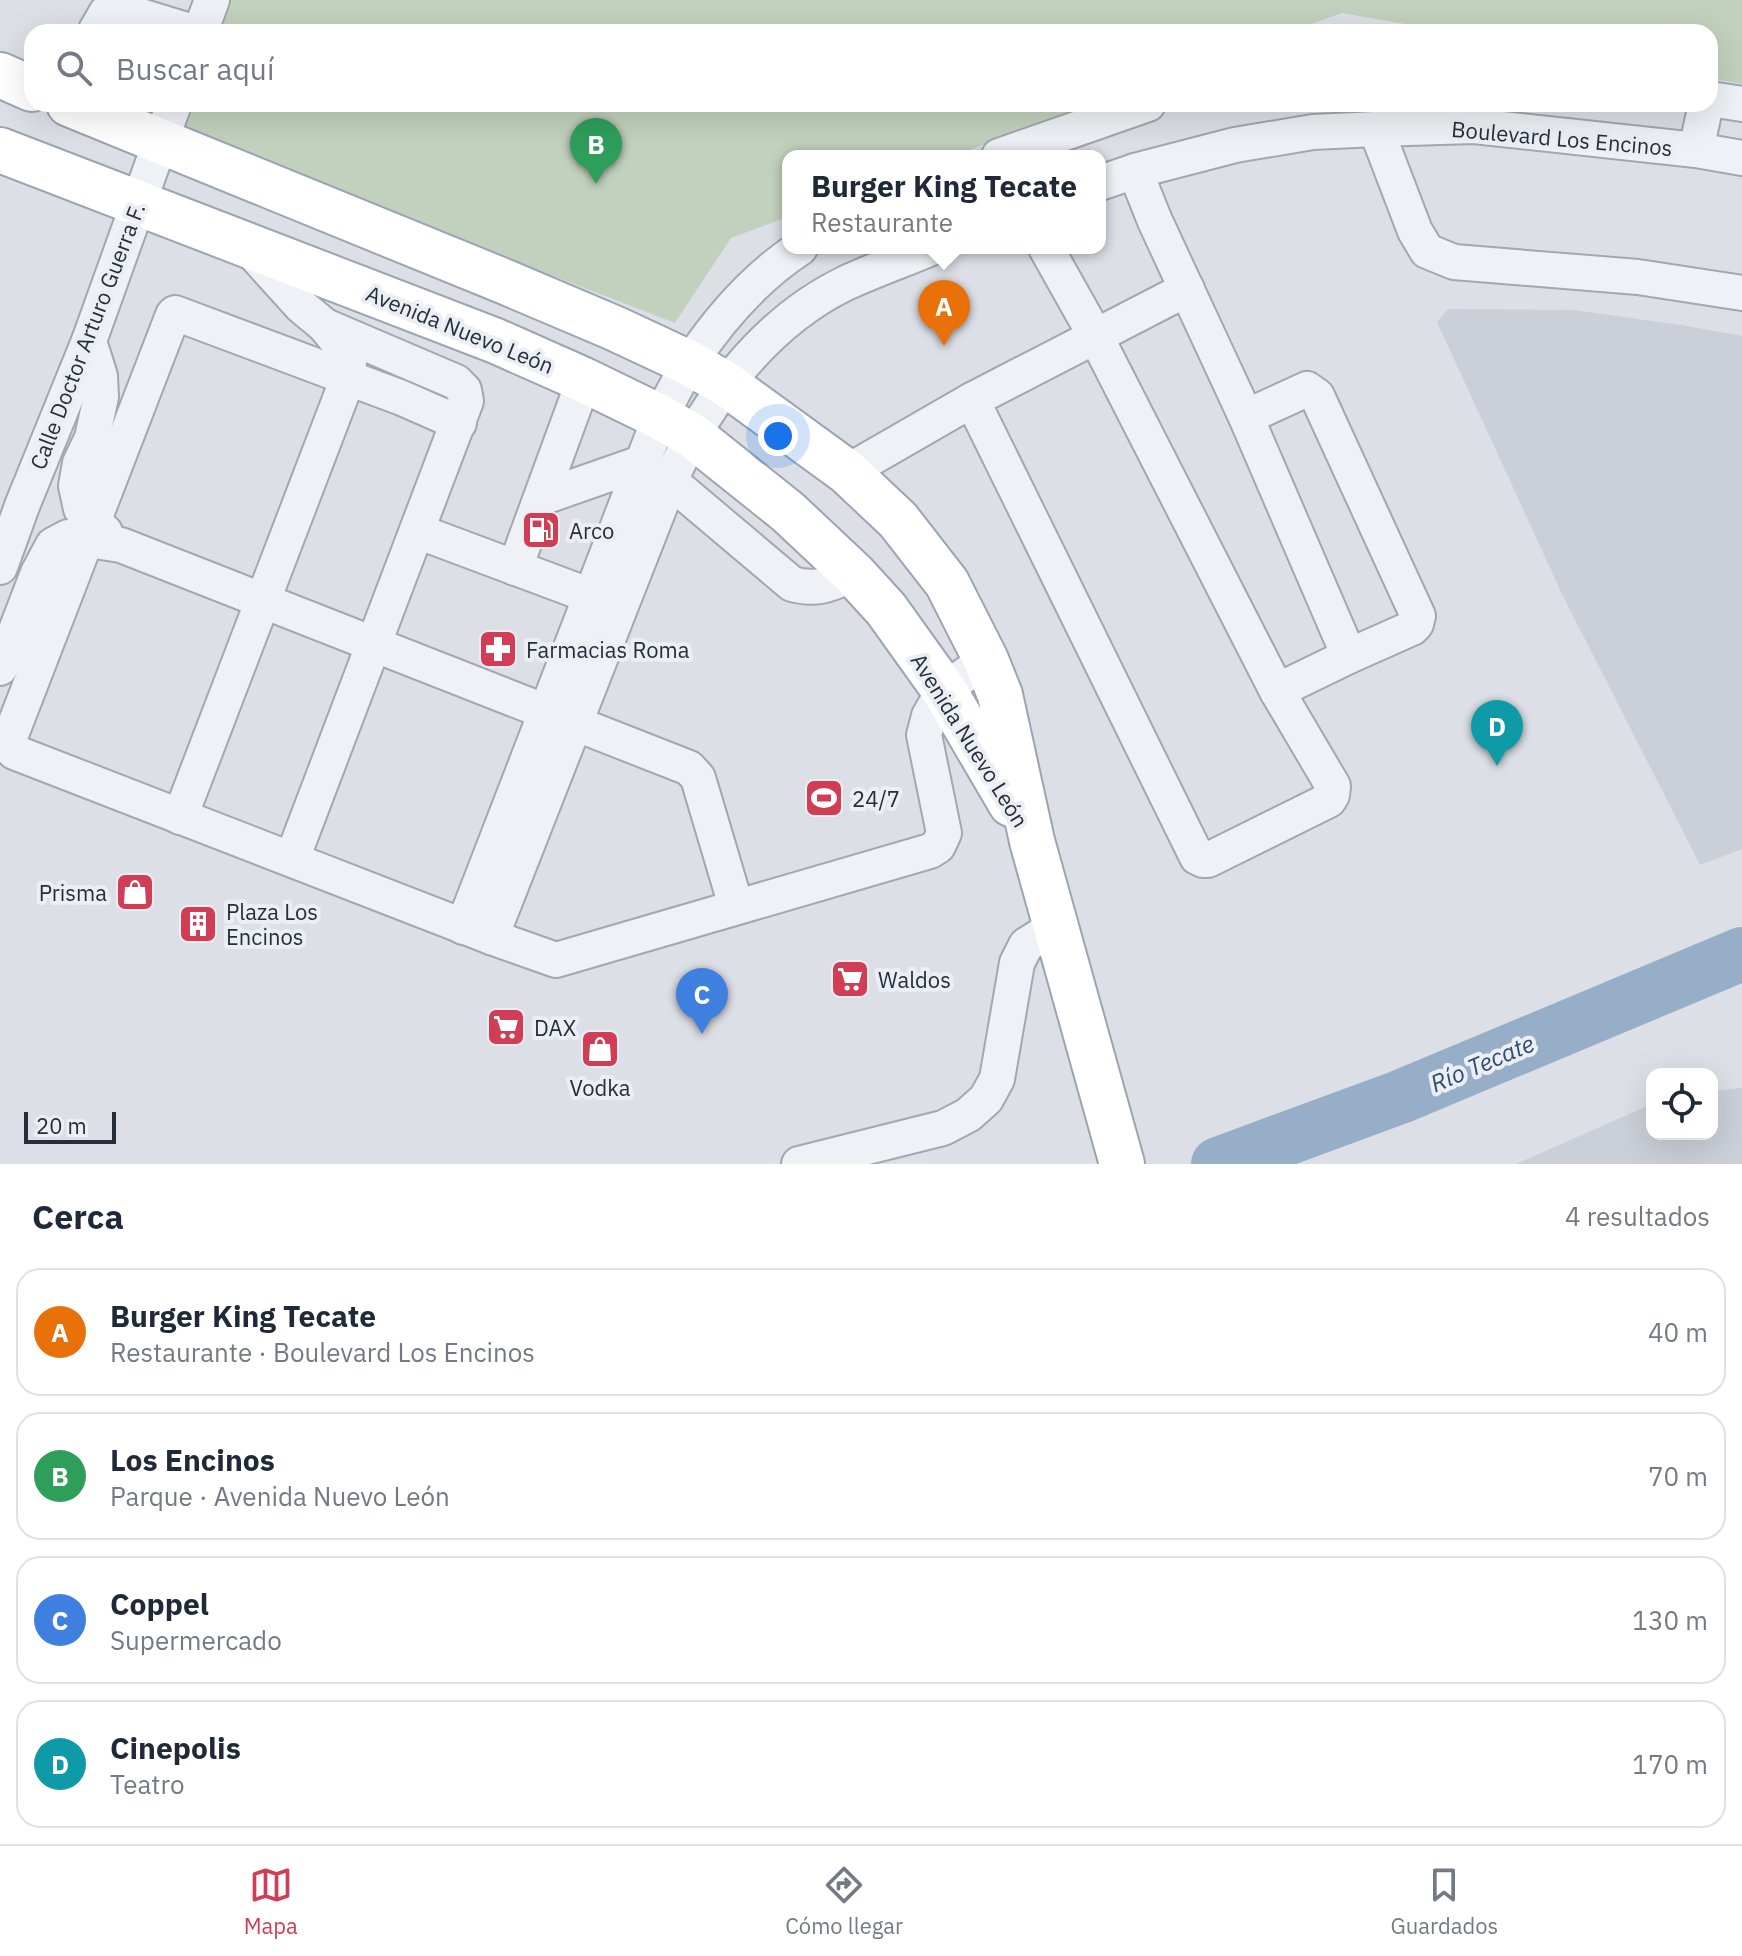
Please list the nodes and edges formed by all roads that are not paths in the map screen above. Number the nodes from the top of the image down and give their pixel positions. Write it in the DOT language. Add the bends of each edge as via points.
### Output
graph roads {
  1 [pos="212,0"];
  2 [pos="100,24"];
  3 [pos="167,24"];
  4 [pos="203,24"];
  5 [pos="0,75"];
  6 [pos="24,86"];
  7 [pos="1718,100"];
  8 [pos="1742,104"];
  9 [pos="113,112"];
  10 [pos="1125,112"];
  11 [pos="1704,112"];
  12 [pos="167,122"];
  13 [pos="1376,129"];
  14 [pos="1017,150"];
  15 [pos="1696,150"];
  16 [pos="0,151"];
  17 [pos="1742,158"];
  18 [pos="1135,171"];
  19 [pos="1106,181"];
  20 [pos="138,204"];
  21 [pos="247,245"];
  22 [pos="792,254"];
  23 [pos="916,254"];
  24 [pos="1049,254"];
  25 [pos="1187,289"];
  26 [pos="1742,293"];
  27 [pos="325,326"];
  28 [pos="1096,337"];
  29 [pos="89,341"];
  30 [pos="708,374"];
  31 [pos="348,378"];
  32 [pos="584,380"];
  33 [pos="972,400"];
  34 [pos="1246,417"];
  35 [pos="459,423"];
  36 [pos="677,426"];
  37 [pos="641,463"];
  38 [pos="847,472"];
  39 [pos="670,481"];
  40 [pos="541,498"];
  41 [pos="11,502"];
  42 [pos="417,531"];
  43 [pos="101,536"];
  44 [pos="0,567"];
  45 [pos="515,568"];
  46 [pos="854,574"];
  47 [pos="591,596"];
  48 [pos="263,601"];
  49 [pos="374,645"];
  50 [pos="1349,656"];
  51 [pos="986,660"];
  52 [pos="0,668"];
  53 [pos="944,690"];
  54 [pos="1277,691"];
  55 [pos="560,718"];
  56 [pos="180,817"];
  57 [pos="1032,841"];
  58 [pos="292,859"];
  59 [pos="736,906"];
  60 [pos="1056,926"];
  61 [pos="477,932"];
  62 [pos="799,1164"];
  63 [pos="1122,1164"];
  1 -- 4 [label="street"];
  2 -- 3 [label="street" via="106,13 121,10"];
  5 -- 6 [label="main road"];
  7 -- 8 [label="street"];
  9 -- 12 [label="main road, Avenida Nuevo León"];
  10 -- 14 [label="street"];
  11 -- 15 [label="street"];
  12 -- 20 [label="street, Calle Doctor Arturo Guerra F."];
  12 -- 30 [label="main road, Avenida Nuevo León"];
  13 -- 15 [label="street, Boulevard Los Encinos" via="1474,126"];
  13 -- 18 [label="street, Boulevard Los Encinos" via="1313,132 1235,145"];
  13 -- 26 [label="street" via="1427,251 1454,262 1638,277"];
  15 -- 17 [label="street, Boulevard Los Encinos"];
  16 -- 20 [label="main road, Avenida Nuevo León"];
  18 -- 19 [label="street, Boulevard Los Encinos"];
  18 -- 25 [label="street"];
  20 -- 21 [label="main road, Avenida Nuevo León"];
  20 -- 29 [label="street, Calle Doctor Arturo Guerra F."];
  21 -- 27 [label="street"];
  21 -- 32 [label="main road, Avenida Nuevo León"];
  22 -- 30 [label="street" via="724,316"];
  23 -- 30 [label="street" via="844,284 801,310 760,345"];
  24 -- 28 [label="street"];
  25 -- 28 [label="street"];
  25 -- 34 [label="street"];
  27 -- 31 [label="street" via="349,361"];
  27 -- 35 [label="street" via="456,382 466,401"];
  28 -- 33 [label="street"];
  28 -- 54 [label="street"];
  29 -- 41 [label="street, Calle Doctor Arturo Guerra F."];
  29 -- 43 [label="street" via="101,397 76,486 81,509"];
  30 -- 36 [label="street"];
  30 -- 38 [label="main road, Avenida Nuevo León"];
  31 -- 35 [label="street"];
  31 -- 43 [label="street" via="175,313"];
  31 -- 48 [label="street"];
  32 -- 36 [label="main road, Avenida Nuevo León"];
  32 -- 40 [label="street"];
  33 -- 38 [label="street"];
  33 -- 54 [label="street" via="1197,857 1203,860 1332,795 1333,786"];
  34 -- 50 [label="street"];
  34 -- 50 [label="street" via="1307,389 1317,396 1418,616 1412,628"];
  35 -- 42 [label="street"];
  36 -- 37 [label="street"];
  36 -- 39 [label="street"];
  36 -- 46 [label="main road, Avenida Nuevo León" via="788,512"];
  37 -- 40 [label="street"];
  37 -- 47 [label="street"];
  38 -- 51 [label="main road, Avenida Nuevo León" via="898,520 947,583"];
  39 -- 46 [label="street" via="792,584 820,588"];
  39 -- 55 [label="street"];
  40 -- 45 [label="street"];
  41 -- 44 [label="street, Calle Doctor Arturo Guerra F."];
  42 -- 45 [label="street"];
  42 -- 49 [label="street"];
  43 -- 48 [label="street"];
  43 -- 52 [label="street" via="68,537 53,545"];
  43 -- 56 [label="street" via="10,747"];
  45 -- 47 [label="street"];
  46 -- 53 [label="main road, Avenida Nuevo León"];
  47 -- 55 [label="street"];
  48 -- 49 [label="street"];
  48 -- 56 [label="street"];
  49 -- 55 [label="street"];
  49 -- 58 [label="street"];
  50 -- 54 [label="street"];
  51 -- 53 [label="street"];
  51 -- 57 [label="main road, Avenida Nuevo León" via="1000,695"];
  53 -- 57 [label="main road, Avenida Nuevo León"];
  53 -- 59 [label="street" via="924,735 944,833 938,846"];
  55 -- 59 [label="street" via="694,772"];
  55 -- 61 [label="street"];
  56 -- 58 [label="street"];
  57 -- 60 [label="main road"];
  58 -- 61 [label="street"];
  59 -- 61 [label="street" via="556,960"];
  60 -- 62 [label="street" via="1026,945 1017,963 997,1079 986,1099 943,1128"];
  60 -- 63 [label="main road"];
}
